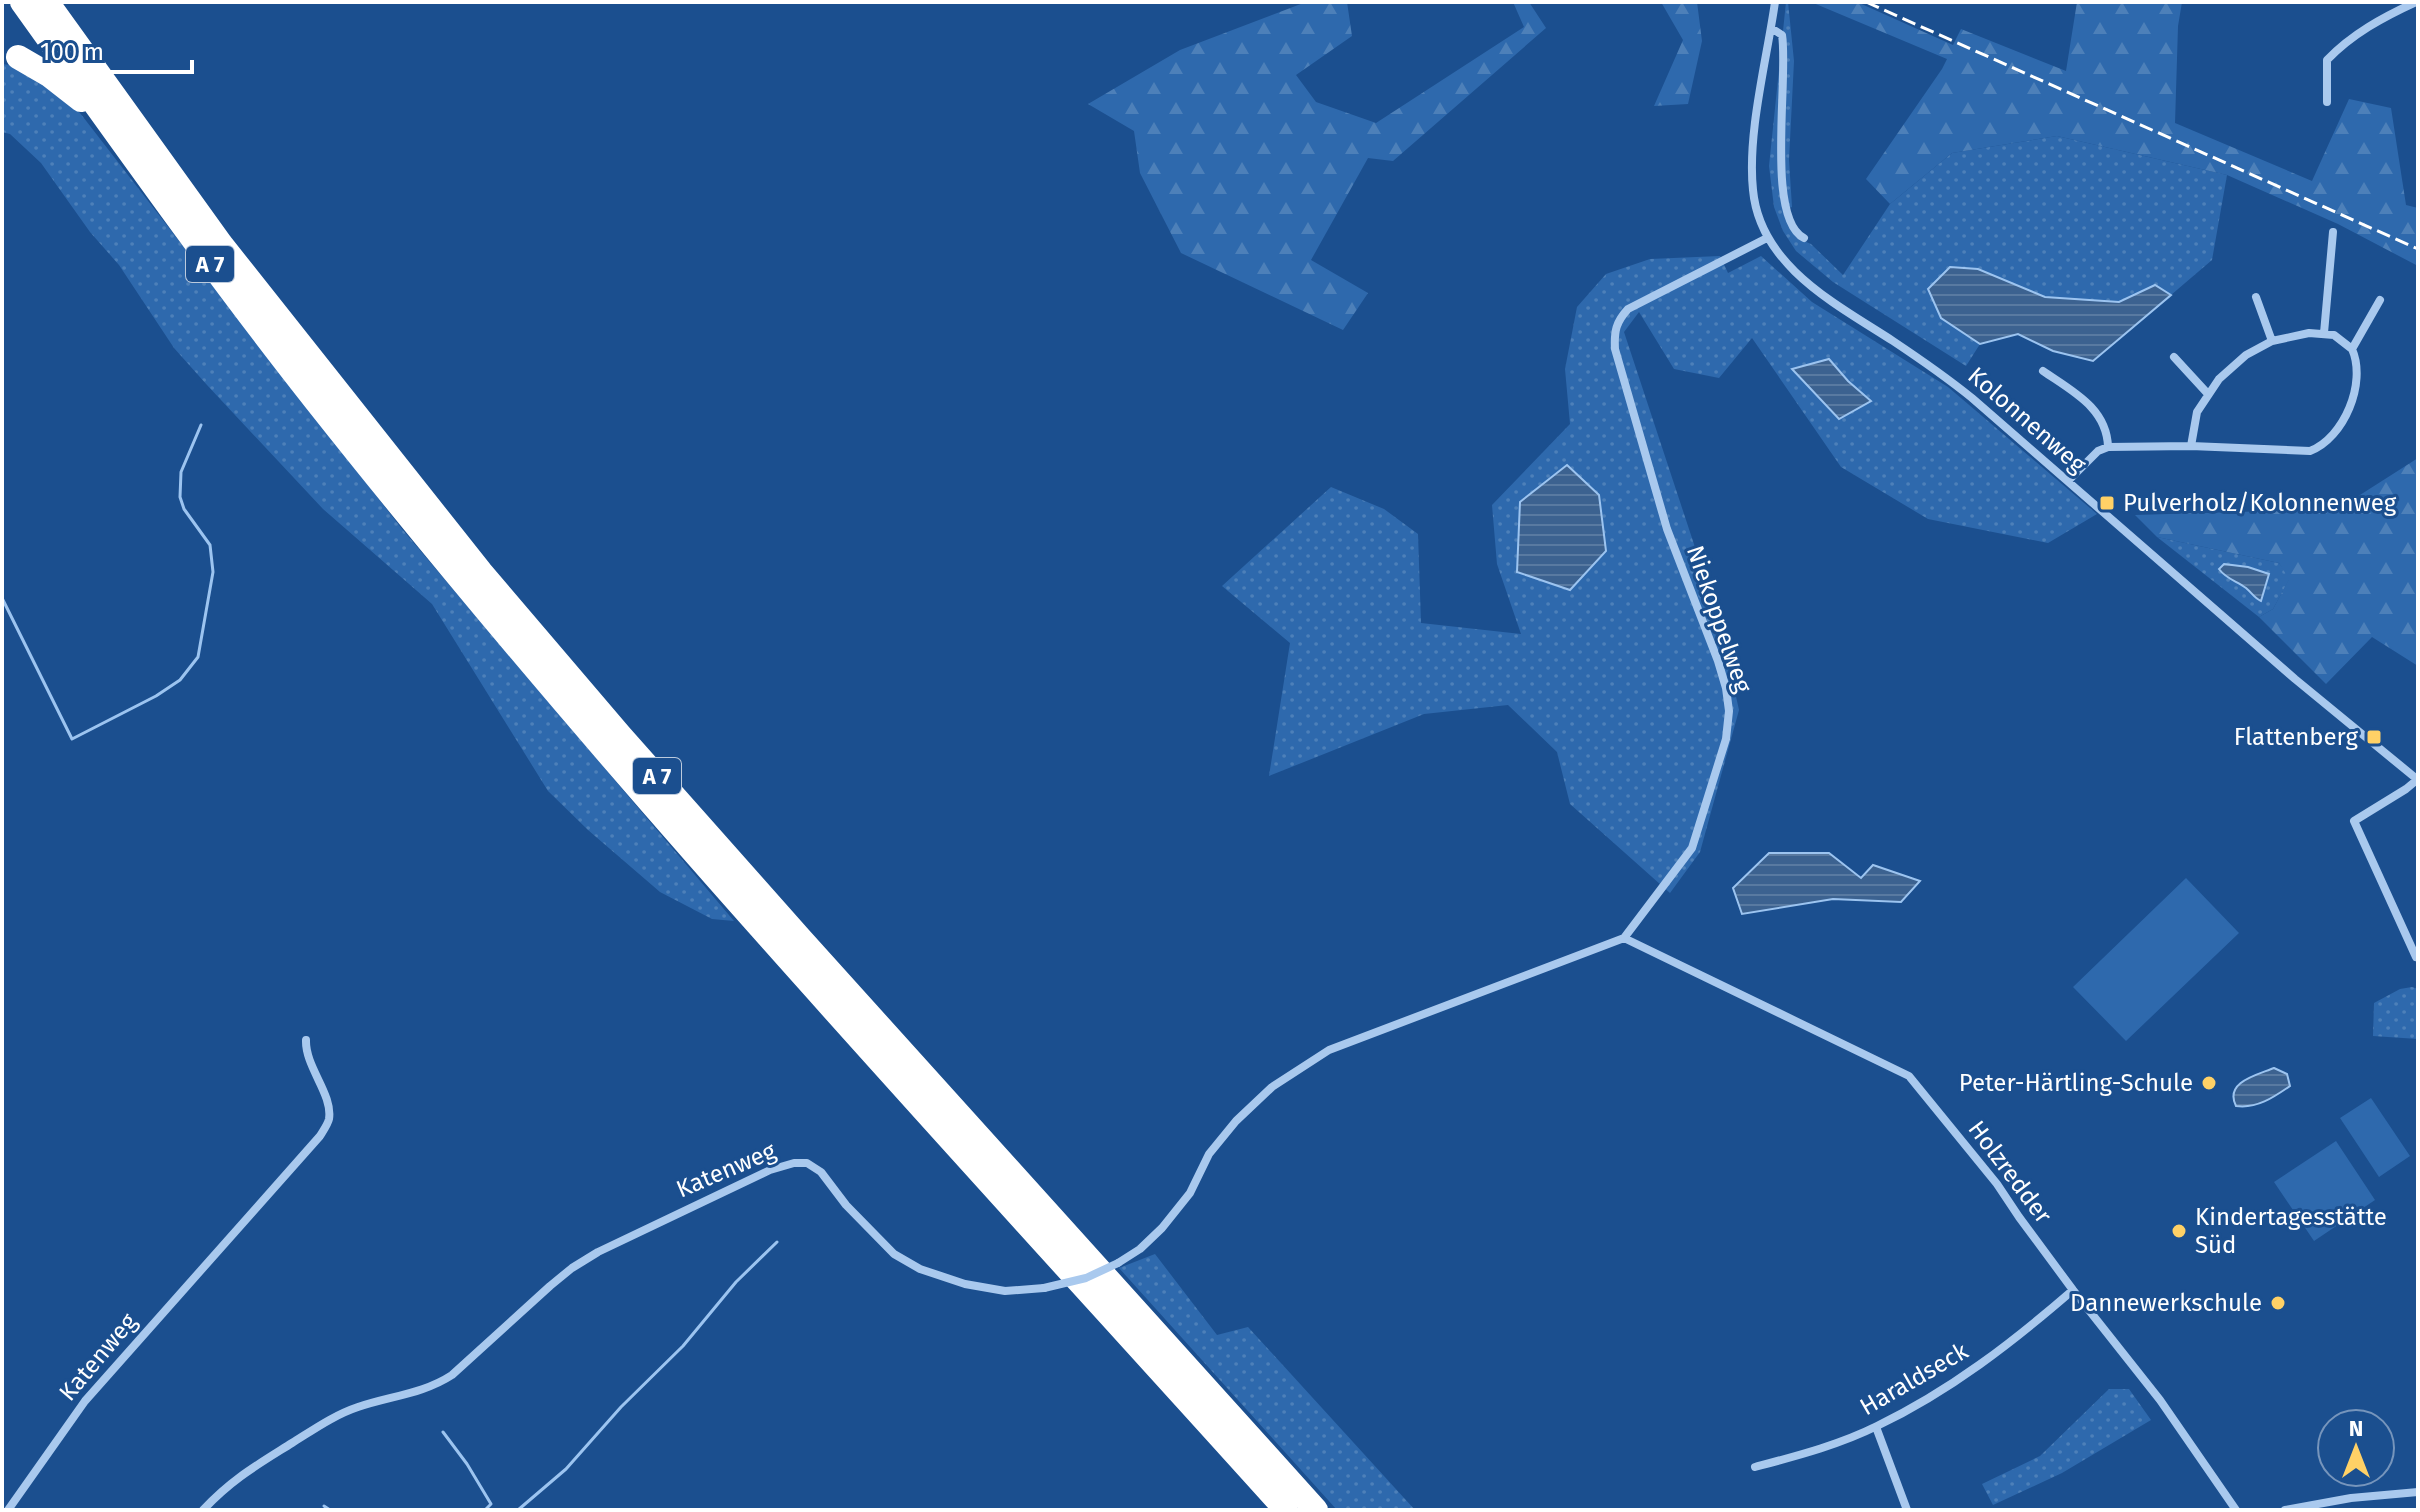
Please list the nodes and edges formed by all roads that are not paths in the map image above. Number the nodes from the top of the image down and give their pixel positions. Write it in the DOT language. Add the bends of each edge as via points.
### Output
graph roads {
  1 [pos="22,2"];
  2 [pos="47,2"];
  3 [pos="1775,2"];
  4 [pos="2416,2"];
  5 [pos="1771,28"];
  6 [pos="18,57"];
  7 [pos="2327,102"];
  8 [pos="106,123"];
  9 [pos="2333,232"];
  10 [pos="1767,238"];
  11 [pos="1804,238"];
  12 [pos="2256,297"];
  13 [pos="2380,300"];
  14 [pos="2324,333"];
  15 [pos="2272,341"];
  16 [pos="2352,349"];
  17 [pos="2174,357"];
  18 [pos="2043,371"];
  19 [pos="2208,394"];
  20 [pos="2191,446"];
  21 [pos="2108,447"];
  22 [pos="2068,481"];
  23 [pos="2418,780"];
  24 [pos="1624,938"];
  25 [pos="2416,957"];
  26 [pos="306,1040"];
  27 [pos="2073,1290"];
  28 [pos="1876,1427"];
  29 [pos="1755,1467"];
  30 [pos="2418,1492"];
  31 [pos="8,1510"];
  32 [pos="203,1510"];
  33 [pos="1286,1510"];
  34 [pos="1316,1510"];
  35 [pos="1907,1510"];
  36 [pos="2236,1510"];
  37 [pos="2285,1510"];
  1 -- 8 [label="highway, A 7"];
  2 -- 34 [label="highway, A 7" via="221,244 481,572 810,950"];
  3 -- 5 [label="street, Kolonnenweg"];
  4 -- 7 [label="street" via="2343,43 2327,60"];
  5 -- 10 [label="street, Kolonnenweg" via="1752,165 1755,202"];
  5 -- 11 [label="street" via="1782,35 1785,54 1785,209"];
  6 -- 8 [label="highway" via="63,85"];
  8 -- 33 [label="highway, A 7" via="317,403 635,784"];
  9 -- 14 [label="street"];
  10 -- 22 [label="street, Kolonnenweg" via="1820,294 1936,369"];
  10 -- 24 [label="street, Niekoppelweg" via="1628,309 1616,324 1615,349 1667,529 1718,661 1729,711 1726,739 1692,848"];
  12 -- 15 [label="street"];
  13 -- 16 [label="street"];
  14 -- 15 [label="street"];
  14 -- 16 [label="street"];
  15 -- 19 [label="street" via="2231,367"];
  16 -- 20 [label="street" via="2358,372 2354,391 2341,425 2323,446 2310,451"];
  17 -- 19 [label="street"];
  18 -- 21 [label="street" via="2089,403 2104,423"];
  19 -- 20 [label="street" via="2197,412"];
  20 -- 21 [label="street"];
  21 -- 22 [label="street"];
  22 -- 23 [label="street, Kolonnenweg"];
  23 -- 25 [label="street" via="2354,821"];
  24 -- 27 [label="street, Holzredder" via="1909,1076 1997,1184"];
  24 -- 32 [label="street, Katenweg, bridge" via="1329,1050 1272,1087 1236,1121 1209,1154 1190,1193 1140,1249 1086,1278 1005,1291 920,1269 894,1254 821,1172 807,1163 794,1163 598,1252 572,1268 439,1384 328,1420 246,1470"];
  26 -- 31 [label="street, Katenweg" via="328,1107 329,1120 320,1136 85,1401"];
  27 -- 28 [label="street, Haraldseck" via="1975,1370"];
  27 -- 36 [label="street, Holzredder" via="2160,1400"];
  28 -- 29 [label="street, Haraldseck"];
  28 -- 35 [label="street"];
  30 -- 37 [label="street"];
}
